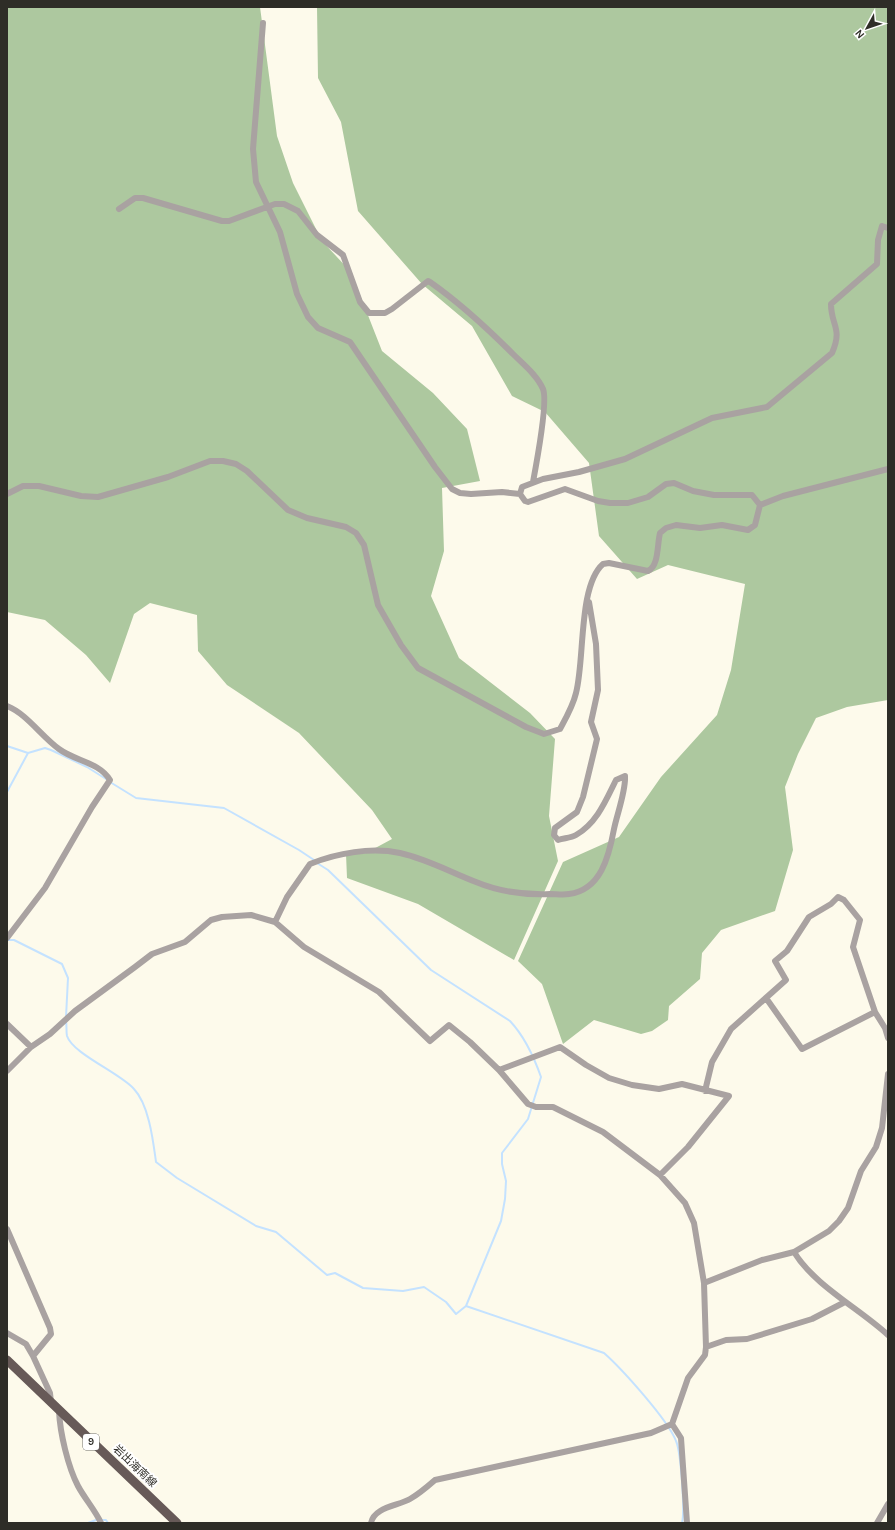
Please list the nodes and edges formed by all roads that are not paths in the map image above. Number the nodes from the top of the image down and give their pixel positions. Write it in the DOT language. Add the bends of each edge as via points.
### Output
graph roads {
  1 [pos="263,23"];
  2 [pos="267,207"];
  3 [pos="118,209"];
  4 [pos="888,228"];
  5 [pos="888,469"];
  6 [pos="533,482"];
  7 [pos="7,494"];
  8 [pos="520,494"];
  9 [pos="760,505"];
  10 [pos="588,593"];
  11 [pos="7,706"];
  12 [pos="275,922"];
  13 [pos="7,938"];
  14 [pos="766,998"];
  15 [pos="875,1012"];
  16 [pos="7,1024"];
  17 [pos="887,1027"];
  18 [pos="888,1038"];
  19 [pos="31,1047"];
  20 [pos="499,1070"];
  21 [pos="7,1071"];
  22 [pos="888,1074"];
  23 [pos="705,1091"];
  24 [pos="885,1129"];
  25 [pos="660,1175"];
  26 [pos="7,1229"];
  27 [pos="794,1252"];
  28 [pos="704,1283"];
  29 [pos="845,1302"];
  30 [pos="7,1333"];
  31 [pos="888,1335"];
  32 [pos="706,1346"];
  33 [pos="33,1356"];
  34 [pos="8,1362"];
  35 [pos="51,1402"];
  36 [pos="59,1411"];
  37 [pos="672,1424"];
  38 [pos="888,1504"];
  39 [pos="101,1523"];
  40 [pos="177,1523"];
  41 [pos="371,1523"];
  42 [pos="687,1523"];
  43 [pos="877,1523"];
  1 -- 2 [label="street" via="253,155 256,182"];
  2 -- 3 [label="street" via="229,221 143,198 135,198"];
  2 -- 6 [label="street" via="284,204 292,206 317,235 343,255 360,302 369,313 385,313 428,281 467,310 532,372 544,395"];
  2 -- 8 [label="street" via="280,232 297,294 308,317 318,328 350,342 452,489 471,494"];
  4 -- 6 [label="street" via="882,226 878,240 877,264 831,304 838,334 838,341 832,353 767,407 712,418 625,459"];
  5 -- 9 [label="street" via="783,496"];
  6 -- 8 [label="street" via="522,487"];
  7 -- 10 [label="street" via="23,486 38,486 81,496 98,497 210,462 236,464 247,471 288,510 308,518 346,526 356,533 364,545 378,605 400,645 418,668 544,734 560,729 576,693"];
  8 -- 9 [label="street" via="528,502 565,489 610,504 628,503 648,497 666,484 674,483 692,491 714,495 752,496"];
  9 -- 10 [label="street" via="755,525 748,530 722,525 700,528 676,525 666,528 660,533 652,569 648,571 603,564 593,575"];
  10 -- 12 [label="street" via="596,644 598,690 591,722 597,739 577,812 555,828 554,836 558,840 575,836 590,824 603,806 616,780 625,776 626,785 618,808 608,856 591,884 569,894 528,895 477,883 449,869 406,855 378,851 354,852 310,864 287,897"];
  11 -- 13 [label="street" via="16,710 60,750 104,770 110,780 45,888"];
  12 -- 19 [label="street" via="251,915 211,920 186,942 152,954"];
  12 -- 20 [label="street" via="304,947 379,992 430,1041 448,1025"];
  14 -- 15 [label="street" via="802,1049"];
  14 -- 15 [label="street" via="786,980 775,961 787,951 809,917 838,897 844,900 860,920 853,947"];
  14 -- 23 [label="street" via="731,1029 712,1062"];
  15 -- 17 [label="street"];
  16 -- 19 [label="street"];
  17 -- 18 [label="street"];
  19 -- 21 [label="street"];
  20 -- 23 [label="street" via="560,1047 609,1078 632,1085 659,1089 682,1084"];
  20 -- 25 [label="street" via="528,1104 536,1107 553,1107 603,1132"];
  22 -- 24 [label="street"];
  23 -- 25 [label="street" via="729,1096 688,1147"];
  24 -- 27 [label="street" via="861,1171 848,1208 839,1221 829,1231"];
  25 -- 28 [label="street" via="686,1203 694,1223"];
  26 -- 33 [label="street" via="50,1328 51,1334"];
  27 -- 28 [label="street" via="762,1260"];
  27 -- 29 [label="street" via="799,1262"];
  28 -- 32 [label="street"];
  29 -- 31 [label="street"];
  29 -- 32 [label="street" via="812,1319 746,1339 726,1340"];
  30 -- 33 [label="street" via="26,1344"];
  32 -- 37 [label="street" via="705,1355 688,1378"];
  33 -- 35 [label="street" via="50,1393"];
  34 -- 35 [label="main road, 岩出海南線 / 9"];
  35 -- 36 [label="main road, 岩出海南線 / 9"];
  36 -- 39 [label="street" via="59,1423 75,1478"];
  36 -- 40 [label="main road, 岩出海南線 / 9"];
  37 -- 41 [label="street" via="651,1433 435,1480 410,1500 377,1514"];
  37 -- 42 [label="street" via="681,1438"];
  38 -- 43 [label="street"];
}
